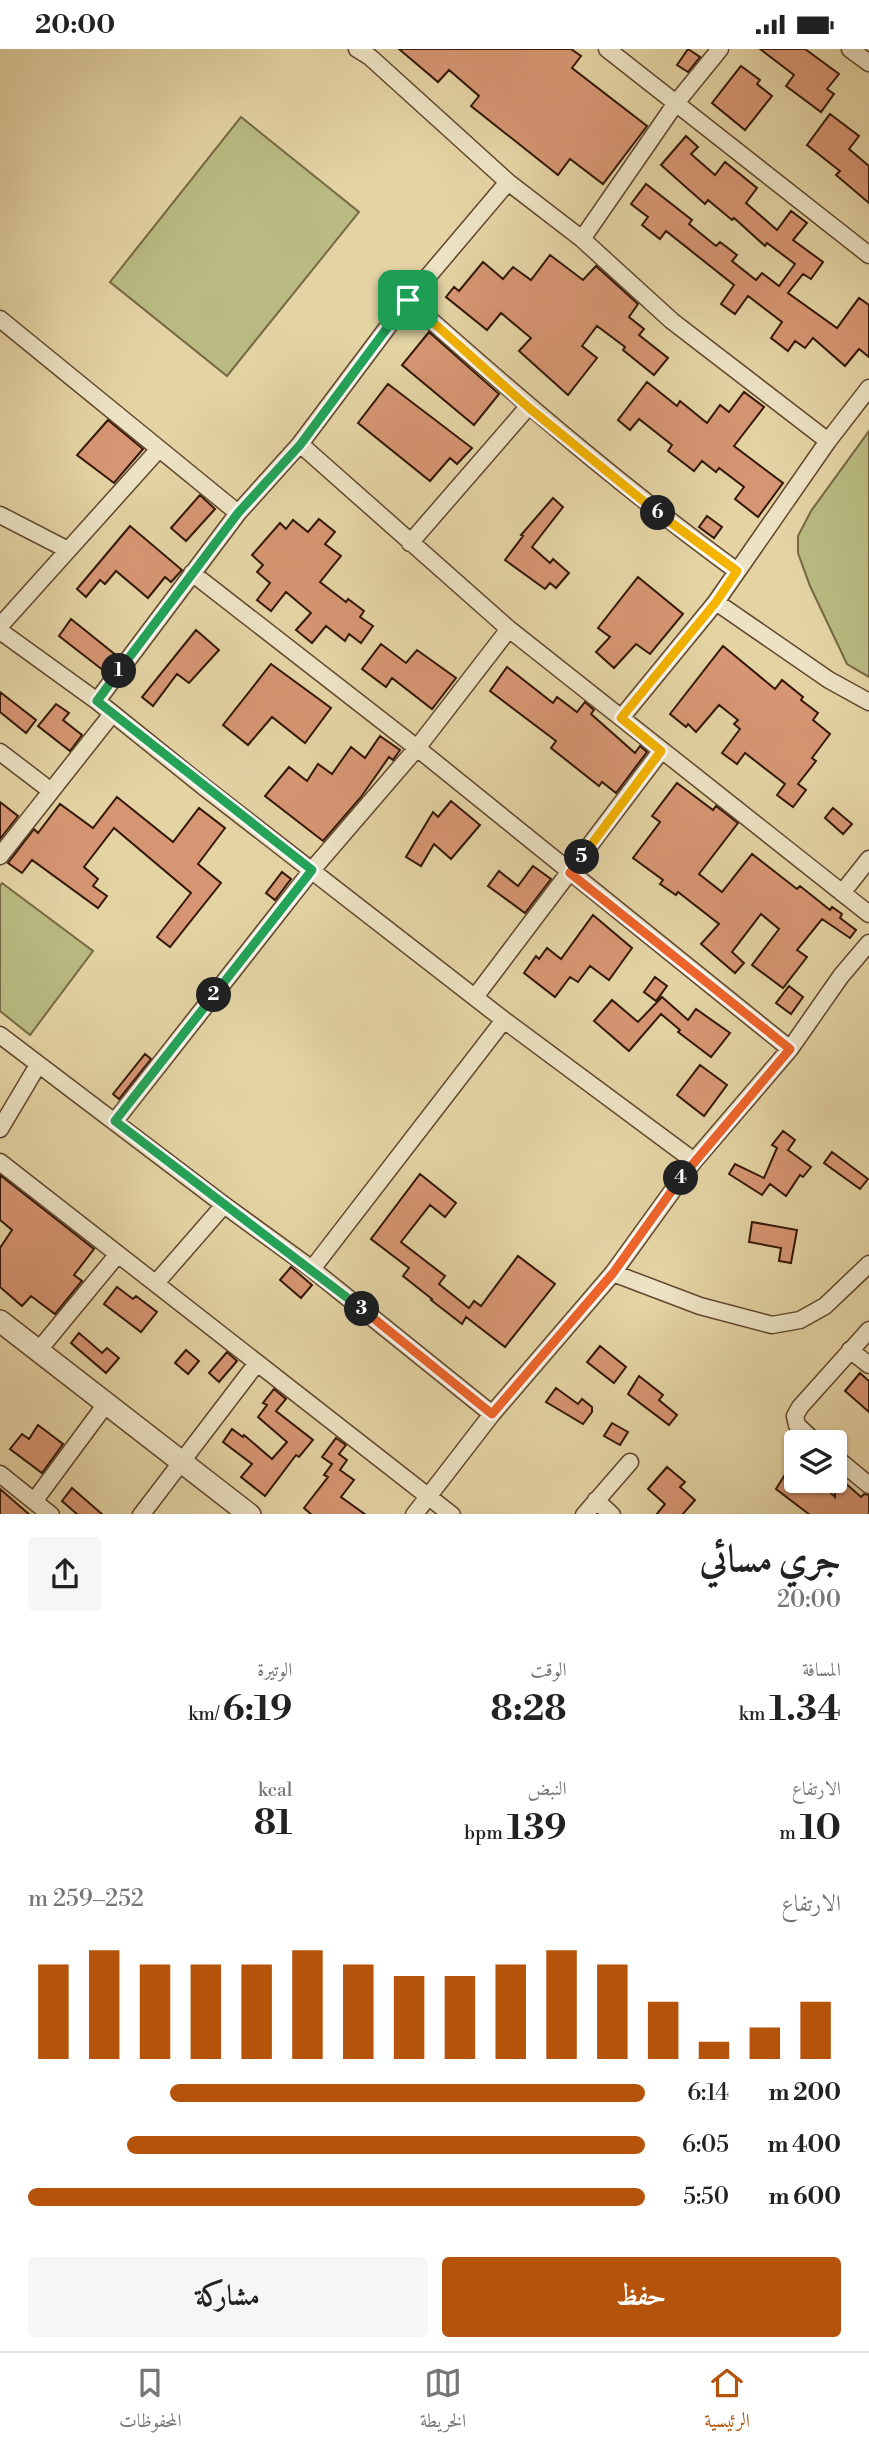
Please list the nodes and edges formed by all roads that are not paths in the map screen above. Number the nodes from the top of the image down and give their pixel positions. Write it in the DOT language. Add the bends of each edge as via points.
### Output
graph roads {
  1 [pos="607,49"];
  2 [pos="720,49"];
  3 [pos="850,49"];
  4 [pos="368,52"];
  5 [pos="869,63"];
  6 [pos="676,103"];
  7 [pos="508,183"];
  8 [pos="582,239"];
  9 [pos="869,255"];
  10 [pos="408,300"];
  11 [pos="0,319"];
  12 [pos="869,388"];
  13 [pos="528,407"];
  14 [pos="828,441"];
  15 [pos="300,445"];
  16 [pos="159,449"];
  17 [pos="238,513"];
  18 [pos="0,515"];
  19 [pos="410,543"];
  20 [pos="68,550"];
  21 [pos="737,571"];
  22 [pos="192,573"];
  23 [pos="716,602"];
  24 [pos="0,626"];
  25 [pos="509,629"];
  26 [pos="0,631"];
  27 [pos="97,701"];
  28 [pos="869,702"];
  29 [pos="112,714"];
  30 [pos="621,718"];
  31 [pos="417,748"];
  32 [pos="661,751"];
  33 [pos="0,752"];
  34 [pos="51,791"];
  35 [pos="0,856"];
  36 [pos="869,859"];
  37 [pos="312,870"];
  38 [pos="570,873"];
  39 [pos="842,893"];
  40 [pos="869,914"];
  41 [pos="869,943"];
  42 [pos="475,997"];
  43 [pos="504,1020"];
  44 [pos="0,1035"];
  45 [pos="790,1049"];
  46 [pos="38,1065"];
  47 [pos="115,1121"];
  48 [pos="0,1129"];
  49 [pos="694,1161"];
  50 [pos="0,1162"];
  51 [pos="224,1205"];
  52 [pos="118,1254"];
  53 [pos="869,1263"];
  54 [pos="312,1269"];
  55 [pos="613,1273"];
  56 [pos="156,1283"];
  57 [pos="0,1321"];
  58 [pos="869,1330"];
  59 [pos="850,1350"];
  60 [pos="38,1351"];
  61 [pos="257,1363"];
  62 [pos="869,1365"];
  63 [pos="106,1404"];
  64 [pos="492,1414"];
  65 [pos="802,1430"];
  66 [pos="180,1461"];
  67 [pos="630,1462"];
  68 [pos="847,1467"];
  69 [pos="0,1474"];
  70 [pos="869,1485"];
  71 [pos="428,1496"];
  72 [pos="35,1500"];
  73 [pos="596,1500"];
  74 [pos="51,1514"];
  75 [pos="141,1514"];
  76 [pos="250,1514"];
  77 [pos="414,1514"];
  78 [pos="452,1514"];
  79 [pos="584,1514"];
  80 [pos="612,1514"];
  1 -- 6 [label="street"];
  2 -- 6 [label="street"];
  3 -- 5 [label="street"];
  4 -- 7 [label="street"];
  6 -- 8 [label="street"];
  6 -- 9 [label="street"];
  7 -- 8 [label="street"];
  7 -- 10 [label="street"];
  8 -- 14 [label="street" via="672,321"];
  10 -- 13 [label="street"];
  10 -- 15 [label="street"];
  11 -- 16 [label="street"];
  12 -- 14 [label="street"];
  13 -- 19 [label="street"];
  13 -- 21 [label="street"];
  14 -- 21 [label="street"];
  15 -- 17 [label="street"];
  15 -- 19 [label="street"];
  16 -- 17 [label="street"];
  16 -- 20 [label="street"];
  17 -- 22 [label="street"];
  18 -- 20 [label="street"];
  19 -- 25 [label="street"];
  20 -- 24 [label="street"];
  21 -- 23 [label="street"];
  22 -- 27 [label="street"];
  22 -- 31 [label="street"];
  23 -- 28 [label="street"];
  23 -- 30 [label="street"];
  25 -- 30 [label="street"];
  25 -- 31 [label="street"];
  26 -- 27 [label="street"];
  27 -- 29 [label="street"];
  29 -- 34 [label="street"];
  29 -- 37 [label="street"];
  30 -- 32 [label="street"];
  31 -- 37 [label="street"];
  31 -- 38 [label="street"];
  32 -- 38 [label="street"];
  32 -- 39 [label="street"];
  33 -- 34 [label="street"];
  34 -- 35 [label="street"];
  36 -- 39 [label="street"];
  37 -- 42 [label="street"];
  37 -- 47 [label="street"];
  38 -- 42 [label="street"];
  38 -- 45 [label="street"];
  39 -- 40 [label="street"];
  41 -- 45 [label="street"];
  42 -- 43 [label="street"];
  43 -- 49 [label="street"];
  43 -- 54 [label="street"];
  44 -- 46 [label="street"];
  45 -- 49 [label="street"];
  46 -- 47 [label="street"];
  46 -- 48 [label="street"];
  47 -- 51 [label="street"];
  49 -- 55 [label="street"];
  50 -- 52 [label="street"];
  51 -- 54 [label="street"];
  51 -- 56 [label="street"];
  52 -- 56 [label="street"];
  52 -- 60 [label="street"];
  53 -- 55 [label="street" via="825,1306 800,1320 772,1325 711,1309"];
  54 -- 64 [label="street"];
  55 -- 64 [label="street"];
  56 -- 61 [label="street"];
  57 -- 60 [label="street"];
  58 -- 59 [label="street"];
  59 -- 62 [label="street"];
  59 -- 65 [label="street" via="800,1407 795,1416"];
  60 -- 63 [label="street"];
  61 -- 66 [label="street"];
  61 -- 71 [label="street"];
  63 -- 66 [label="street"];
  63 -- 72 [label="street"];
  64 -- 71 [label="street"];
  66 -- 75 [label="street"];
  66 -- 76 [label="street"];
  67 -- 73 [label="street"];
  68 -- 70 [label="street"];
  69 -- 72 [label="street"];
  71 -- 77 [label="street"];
  71 -- 78 [label="street"];
  72 -- 74 [label="street"];
  73 -- 79 [label="street"];
  73 -- 80 [label="street"];
}
